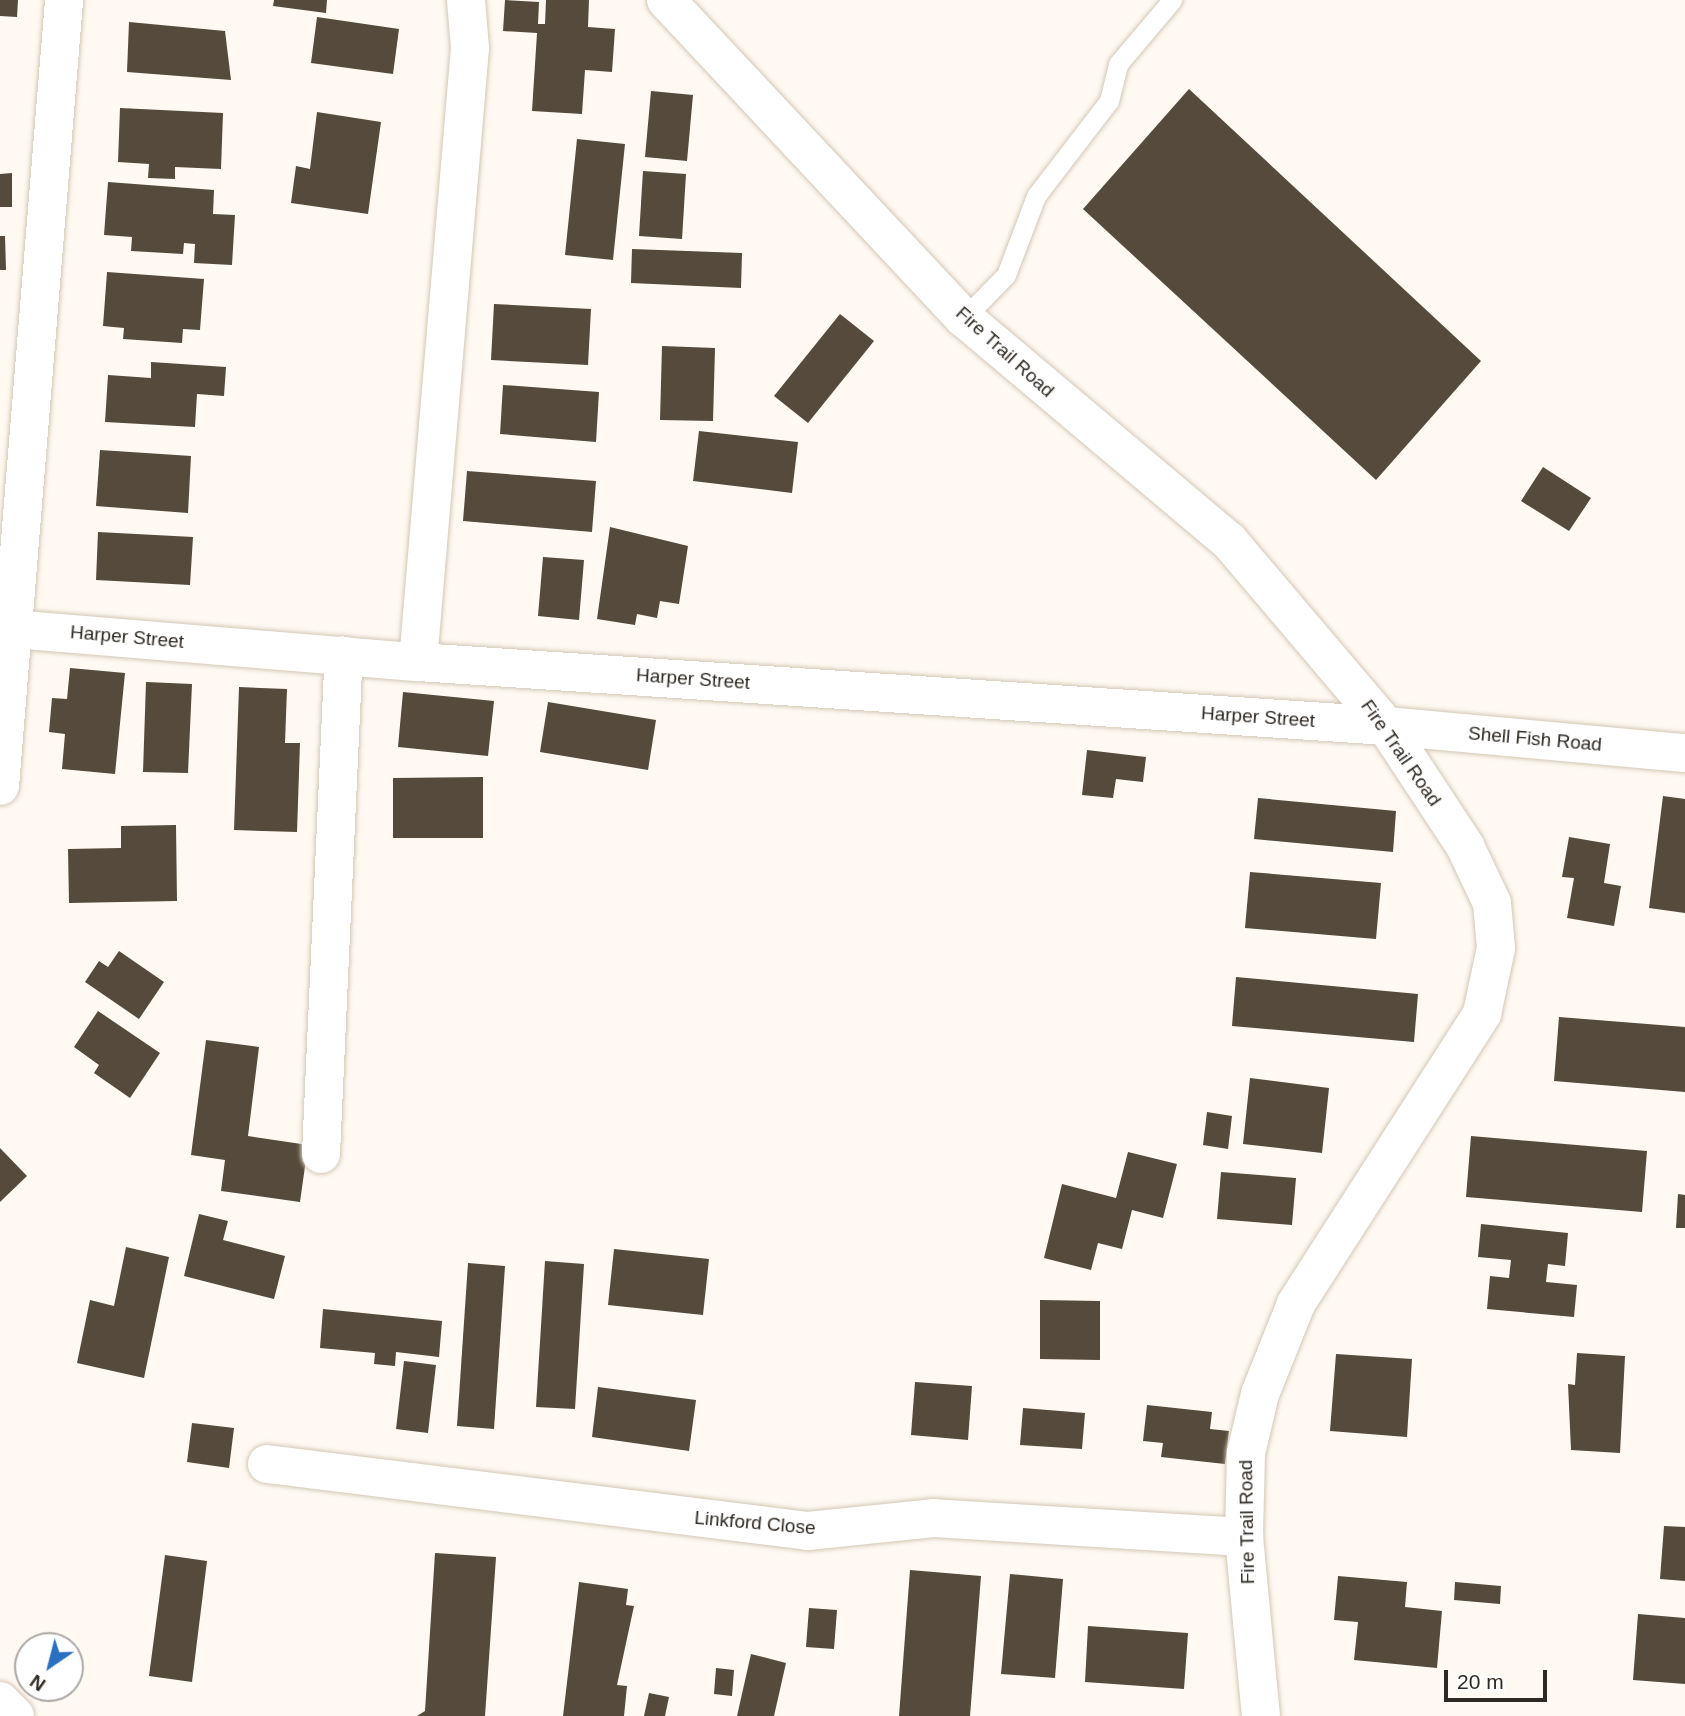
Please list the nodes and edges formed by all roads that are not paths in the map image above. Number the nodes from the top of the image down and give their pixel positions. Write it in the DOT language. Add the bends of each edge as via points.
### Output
graph roads {
  1 [pos="64,0"];
  2 [pos="466,0"];
  3 [pos="666,0"];
  4 [pos="1172,0"];
  5 [pos="964,318"];
  6 [pos="7,628"];
  7 [pos="344,656"];
  8 [pos="418,662"];
  9 [pos="1386,726"];
  10 [pos="1685,753"];
  11 [pos="0,786"];
  12 [pos="321,1154"];
  13 [pos="267,1464"];
  14 [pos="1244,1537"];
  15 [pos="0,1701"];
  16 [pos="15,1716"];
  17 [pos="1261,1716"];
  1 -- 6 [label="street"];
  2 -- 8 [label="street" via="471,34"];
  3 -- 5 [label="street, Fire Trail Road"];
  4 -- 5 [label="lane" via="1118,64 1109,101 1036,196 1006,275"];
  5 -- 9 [label="street, Fire Trail Road" via="1229,541"];
  6 -- 7 [label="street, Harper Street"];
  6 -- 11 [label="street"];
  7 -- 8 [label="street, Harper Street"];
  7 -- 12 [label="street"];
  8 -- 9 [label="street, Harper Street"];
  9 -- 10 [label="street, Shell Fish Road"];
  9 -- 14 [label="street, Fire Trail Road" via="1478,869 1492,903 1496,948 1471,1036 1284,1329 1251,1426"];
  13 -- 14 [label="street, Linkford Close" via="808,1531 933,1518"];
  14 -- 17 [label="street, Fire Trail Road"];
  15 -- 16 [label="street"];
}
